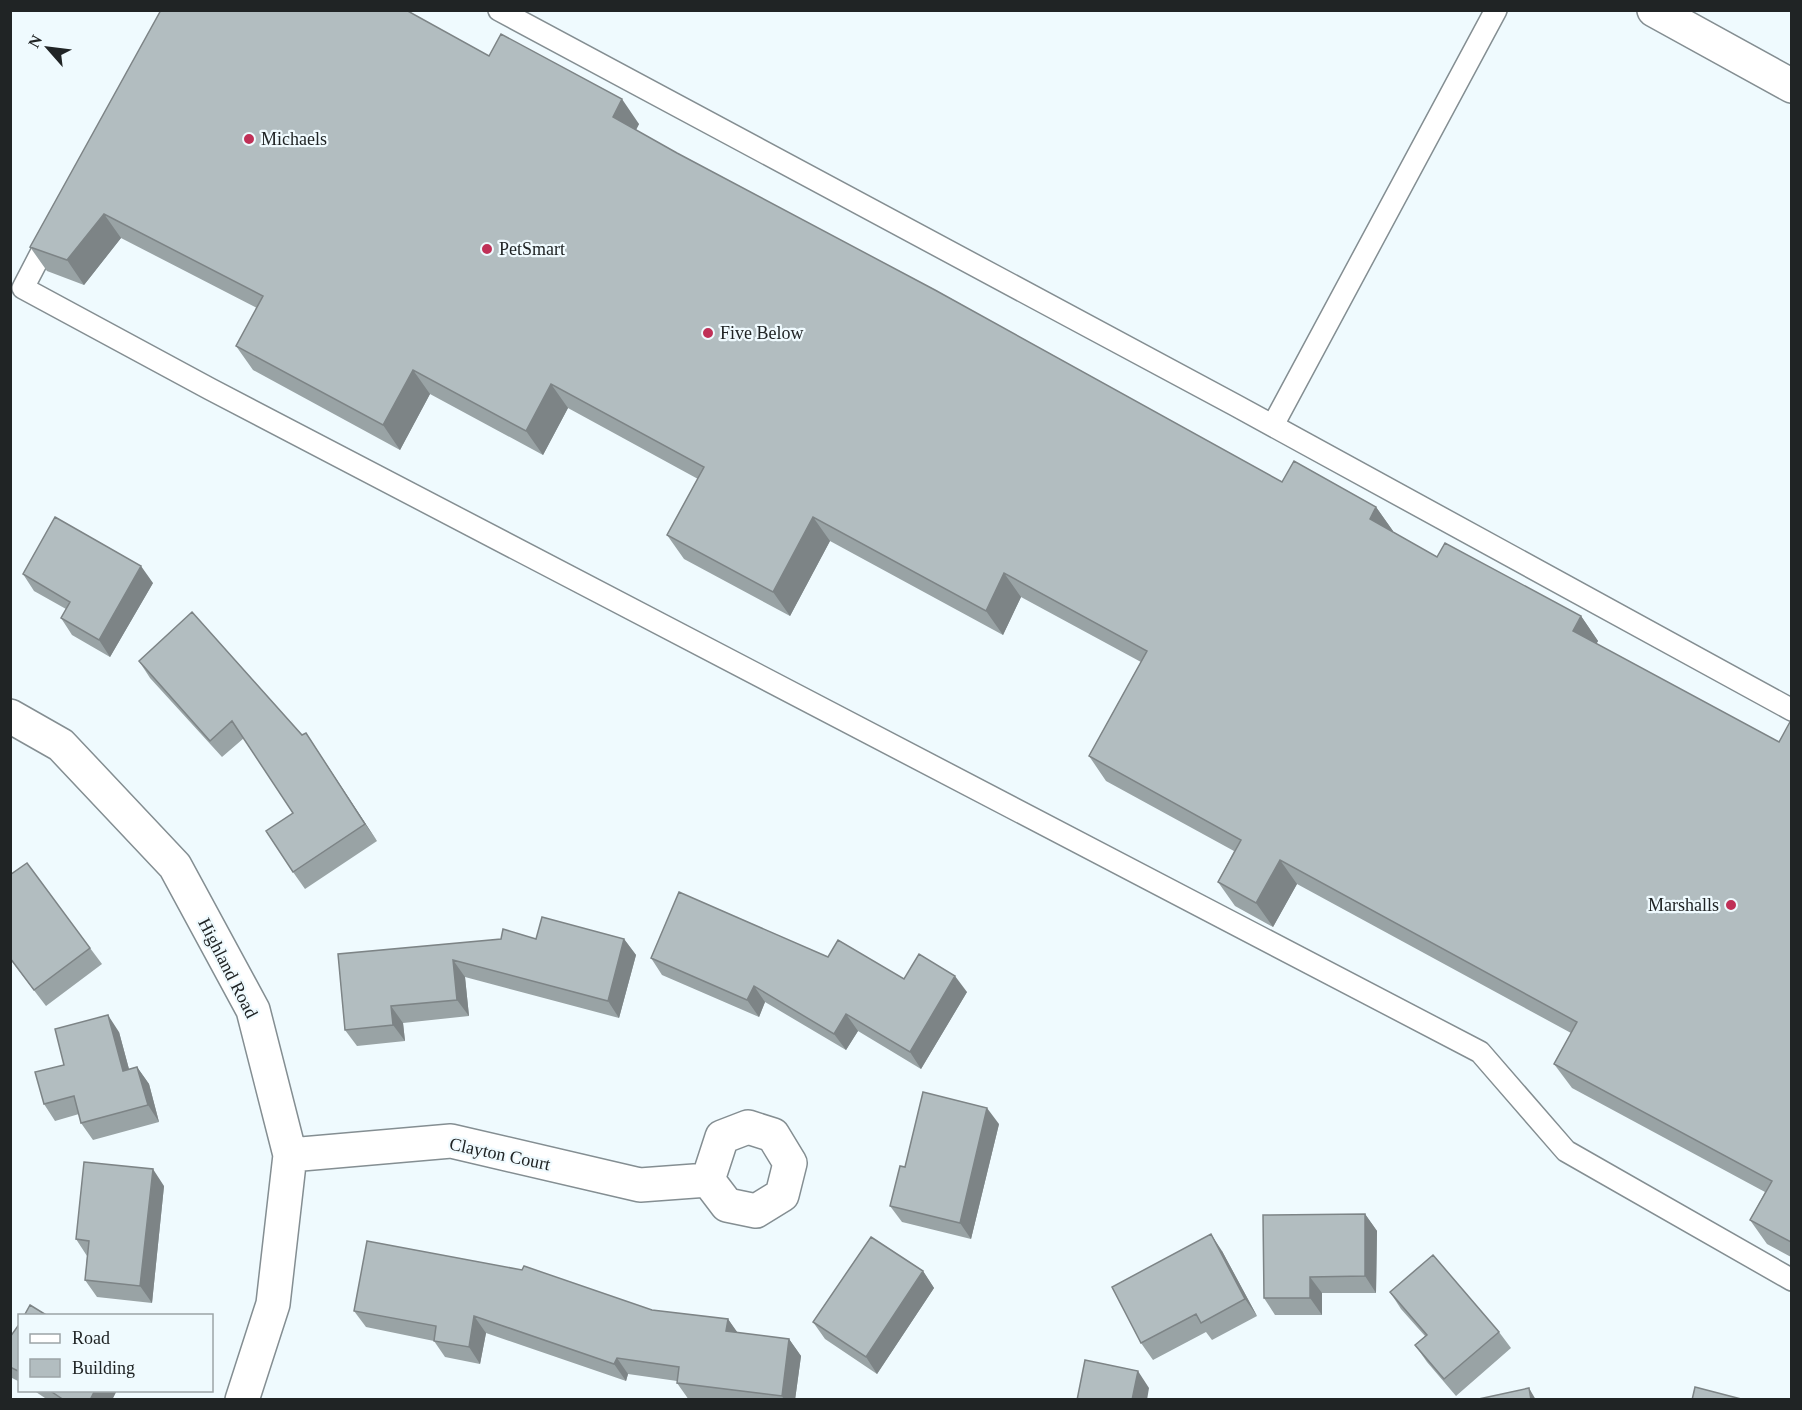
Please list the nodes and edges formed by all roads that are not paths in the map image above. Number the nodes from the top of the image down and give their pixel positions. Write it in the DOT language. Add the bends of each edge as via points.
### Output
graph roads {
  1 [pos="499,10"];
  2 [pos="1496,10"];
  3 [pos="1654,10"];
  4 [pos="1791,86"];
  5 [pos="61,216"];
  6 [pos="1273,425"];
  7 [pos="1791,710"];
  8 [pos="10,716"];
  9 [pos="290,1155"];
  10 [pos="708,1180"];
  11 [pos="1791,1280"];
  12 [pos="242,1400"];
  1 -- 6 [label="lane"];
  2 -- 6 [label="lane"];
  3 -- 4 [label="street"];
  5 -- 11 [label="lane" via="23,288 1480,1052 1566,1150"];
  6 -- 7 [label="lane"];
  8 -- 9 [label="street, Highland Road" via="61,745 175,866 253,1010"];
  9 -- 10 [label="street, Clayton Court" via="451,1141 640,1185"];
  9 -- 12 [label="street, Highland Road" via="273,1304"];
}
